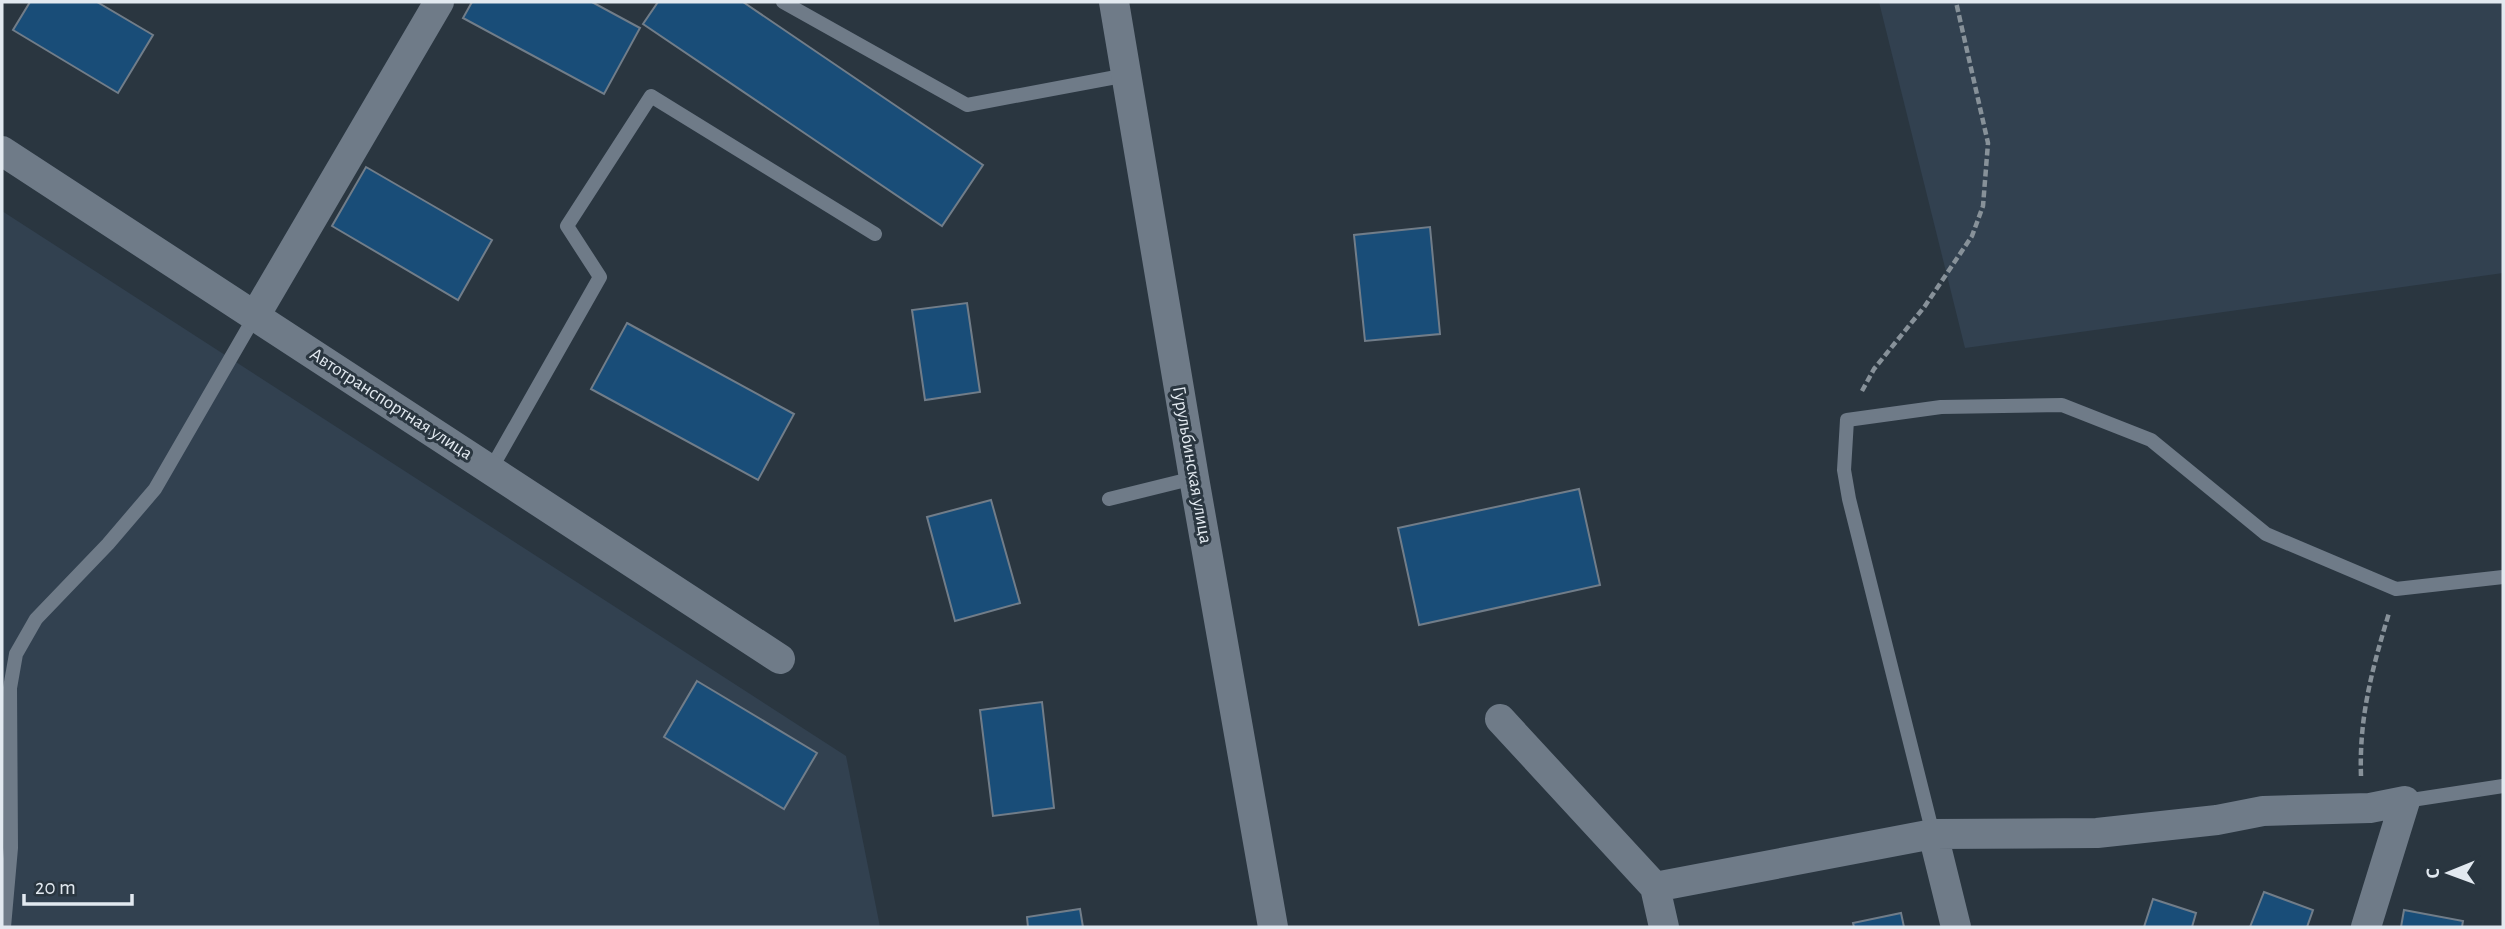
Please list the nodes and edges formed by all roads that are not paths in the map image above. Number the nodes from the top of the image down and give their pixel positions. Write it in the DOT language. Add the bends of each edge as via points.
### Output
graph roads {
  1 [pos="439,2"];
  2 [pos="783,2"];
  3 [pos="1114,2"];
  4 [pos="1126,75"];
  5 [pos="2,151"];
  6 [pos="875,234"];
  7 [pos="255,316"];
  8 [pos="491,469"];
  9 [pos="1194,478"];
  10 [pos="1109,499"];
  11 [pos="2503,577"];
  12 [pos="780,659"];
  13 [pos="1500,719"];
  14 [pos="2503,786"];
  15 [pos="2405,801"];
  16 [pos="1933,834"];
  17 [pos="1655,887"];
  18 [pos="4,927"];
  19 [pos="1273,927"];
  20 [pos="1664,927"];
  21 [pos="1956,927"];
  22 [pos="2366,927"];
  1 -- 7 [label="street"];
  2 -- 4 [label="lane" via="967,105"];
  3 -- 4 [label="street, Гурульбинская улица"];
  4 -- 9 [label="street, Гурульбинская улица"];
  5 -- 7 [label="street, Автотранспортная улица"];
  6 -- 8 [label="lane" via="651,96 567,226 600,277"];
  7 -- 8 [label="street, Автотранспортная улица"];
  7 -- 18 [label="lane" via="155,489 36,619 16,654 10,688 11,848"];
  8 -- 12 [label="street, Автотранспортная улица"];
  9 -- 10 [label="lane"];
  9 -- 19 [label="street, Гурульбинская улица"];
  11 -- 16 [label="lane" via="2396,589 2266,534 2151,440 2062,405 1941,407 1847,420 1844,470 1849,499"];
  13 -- 17 [label="street"];
  14 -- 15 [label="lane"];
  15 -- 16 [label="street" via="2370,808 2263,811 2097,833"];
  15 -- 22 [label="street"];
  16 -- 17 [label="street"];
  16 -- 21 [label="street"];
  17 -- 20 [label="street"];
}
